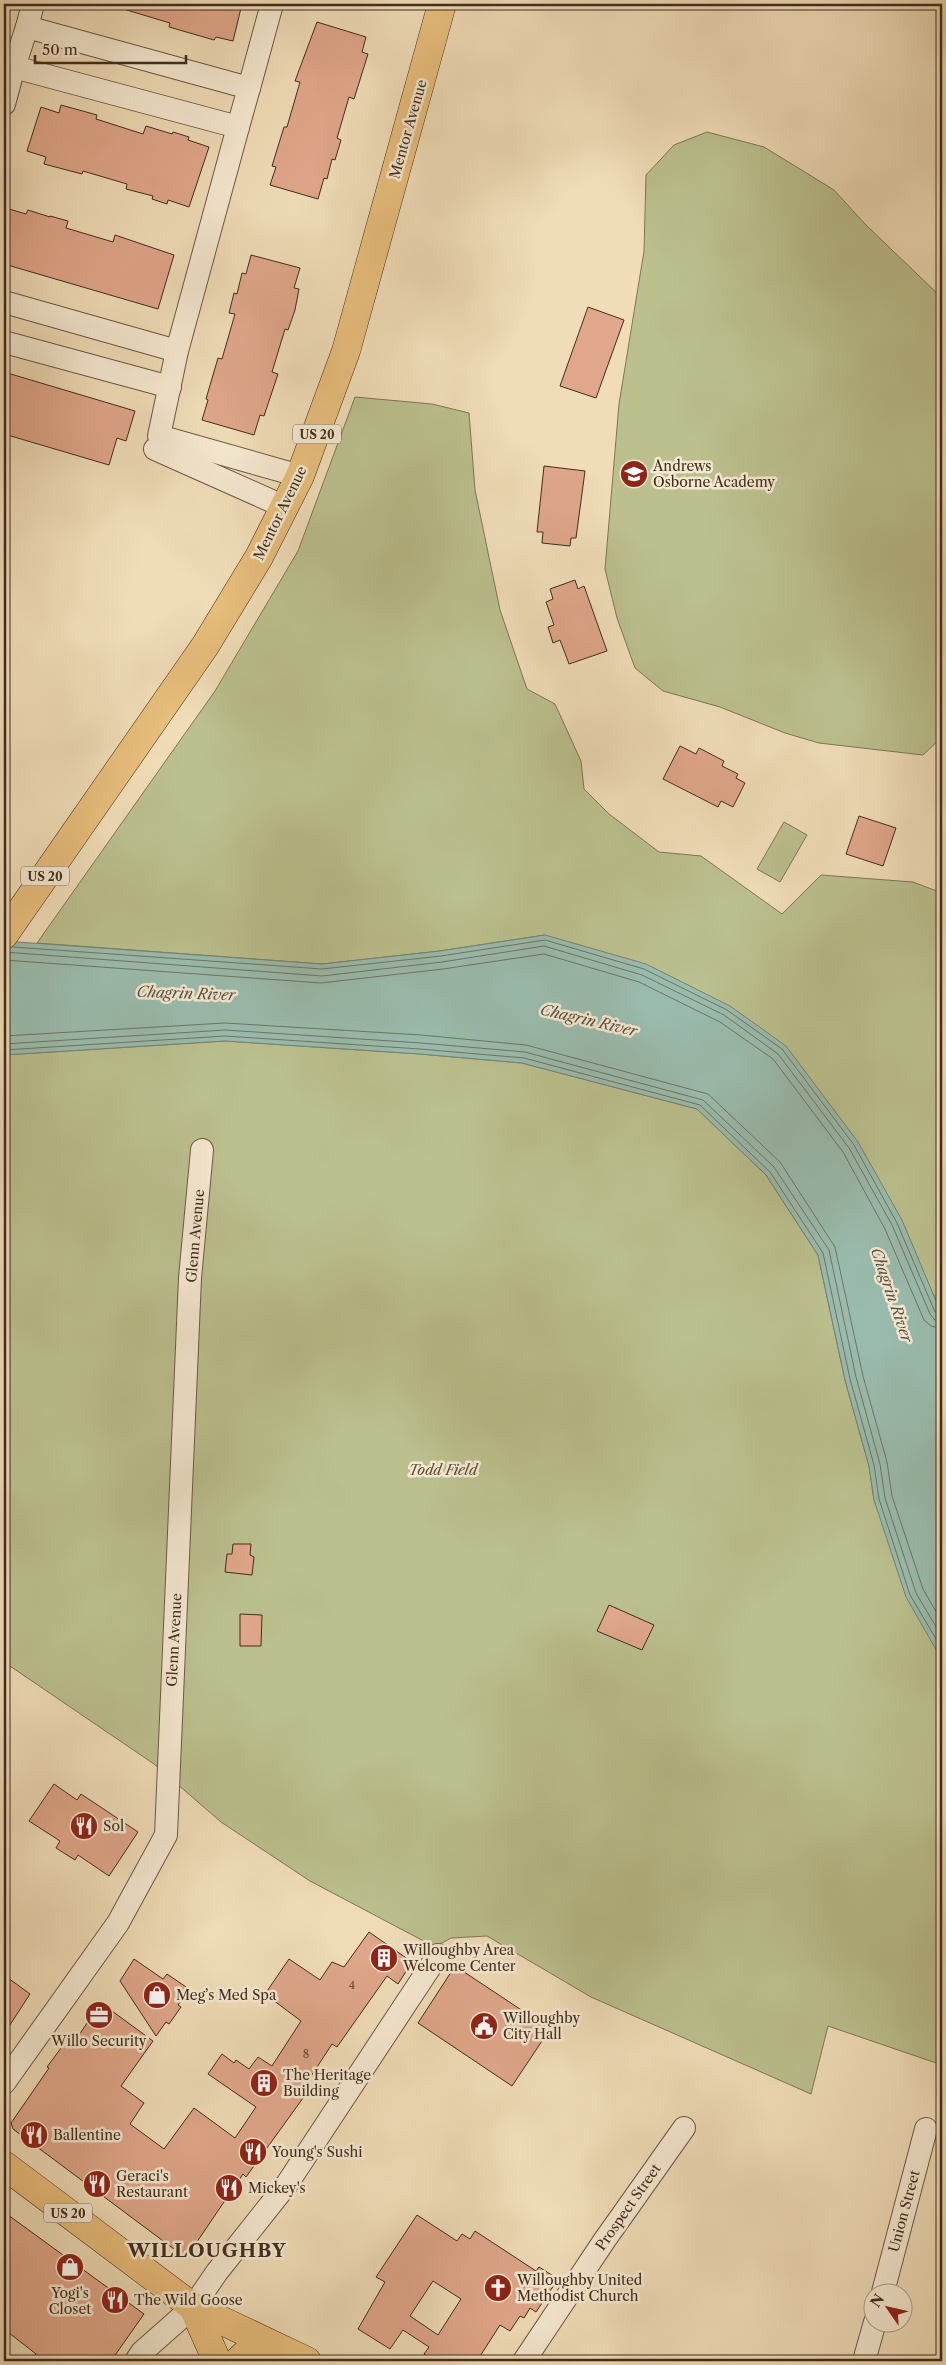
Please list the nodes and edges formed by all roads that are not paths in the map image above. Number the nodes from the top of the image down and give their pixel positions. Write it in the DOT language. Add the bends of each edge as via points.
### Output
graph roads {
  1 [pos="33,4"];
  2 [pos="272,4"];
  3 [pos="442,4"];
  4 [pos="27,27"];
  5 [pos="13,53"];
  6 [pos="249,88"];
  7 [pos="4,104"];
  8 [pos="238,127"];
  9 [pos="4,302"];
  10 [pos="4,342"];
  11 [pos="176,351"];
  12 [pos="170,387"];
  13 [pos="155,449"];
  14 [pos="300,476"];
  15 [pos="285,507"];
  16 [pos="4,935"];
  17 [pos="202,1150"];
  18 [pos="438,1955"];
  19 [pos="4,2083"];
  20 [pos="684,2128"];
  21 [pos="926,2129"];
  22 [pos="4,2165"];
  23 [pos="886,2282"];
  24 [pos="193,2307"];
  25 [pos="872,2332"];
  26 [pos="266,2342"];
  27 [pos="136,2361"];
  28 [pos="216,2361"];
  29 [pos="238,2361"];
  30 [pos="307,2361"];
  31 [pos="524,2361"];
  32 [pos="864,2361"];
  1 -- 4 [label="street"];
  2 -- 6 [label="street"];
  3 -- 14 [label="main road, Mentor Avenue / US 20" via="346,351"];
  4 -- 5 [label="street"];
  4 -- 6 [label="street"];
  5 -- 7 [label="street"];
  5 -- 8 [label="street"];
  6 -- 8 [label="street"];
  8 -- 11 [label="street"];
  9 -- 11 [label="street"];
  10 -- 12 [label="street"];
  11 -- 12 [label="street"];
  12 -- 14 [label="street" via="159,436"];
  13 -- 15 [label="street"];
  14 -- 15 [label="main road, Mentor Avenue / US 20"];
  15 -- 16 [label="main road, Mentor Avenue / US 20" via="205,646"];
  17 -- 19 [label="street, Glenn Avenue" via="190,1278 166,1835 118,1923"];
  18 -- 24 [label="street" via="287,2184"];
  20 -- 31 [label="street, Prospect Street"];
  21 -- 23 [label="street, Union Street"];
  22 -- 24 [label="main road, US 20"];
  24 -- 26 [label="main road"];
  24 -- 27 [label="street"];
  24 -- 28 [label="main road"];
  25 -- 32 [label="street"];
  26 -- 29 [label="main road" via="252,2348"];
  26 -- 30 [label="main road"];
}
